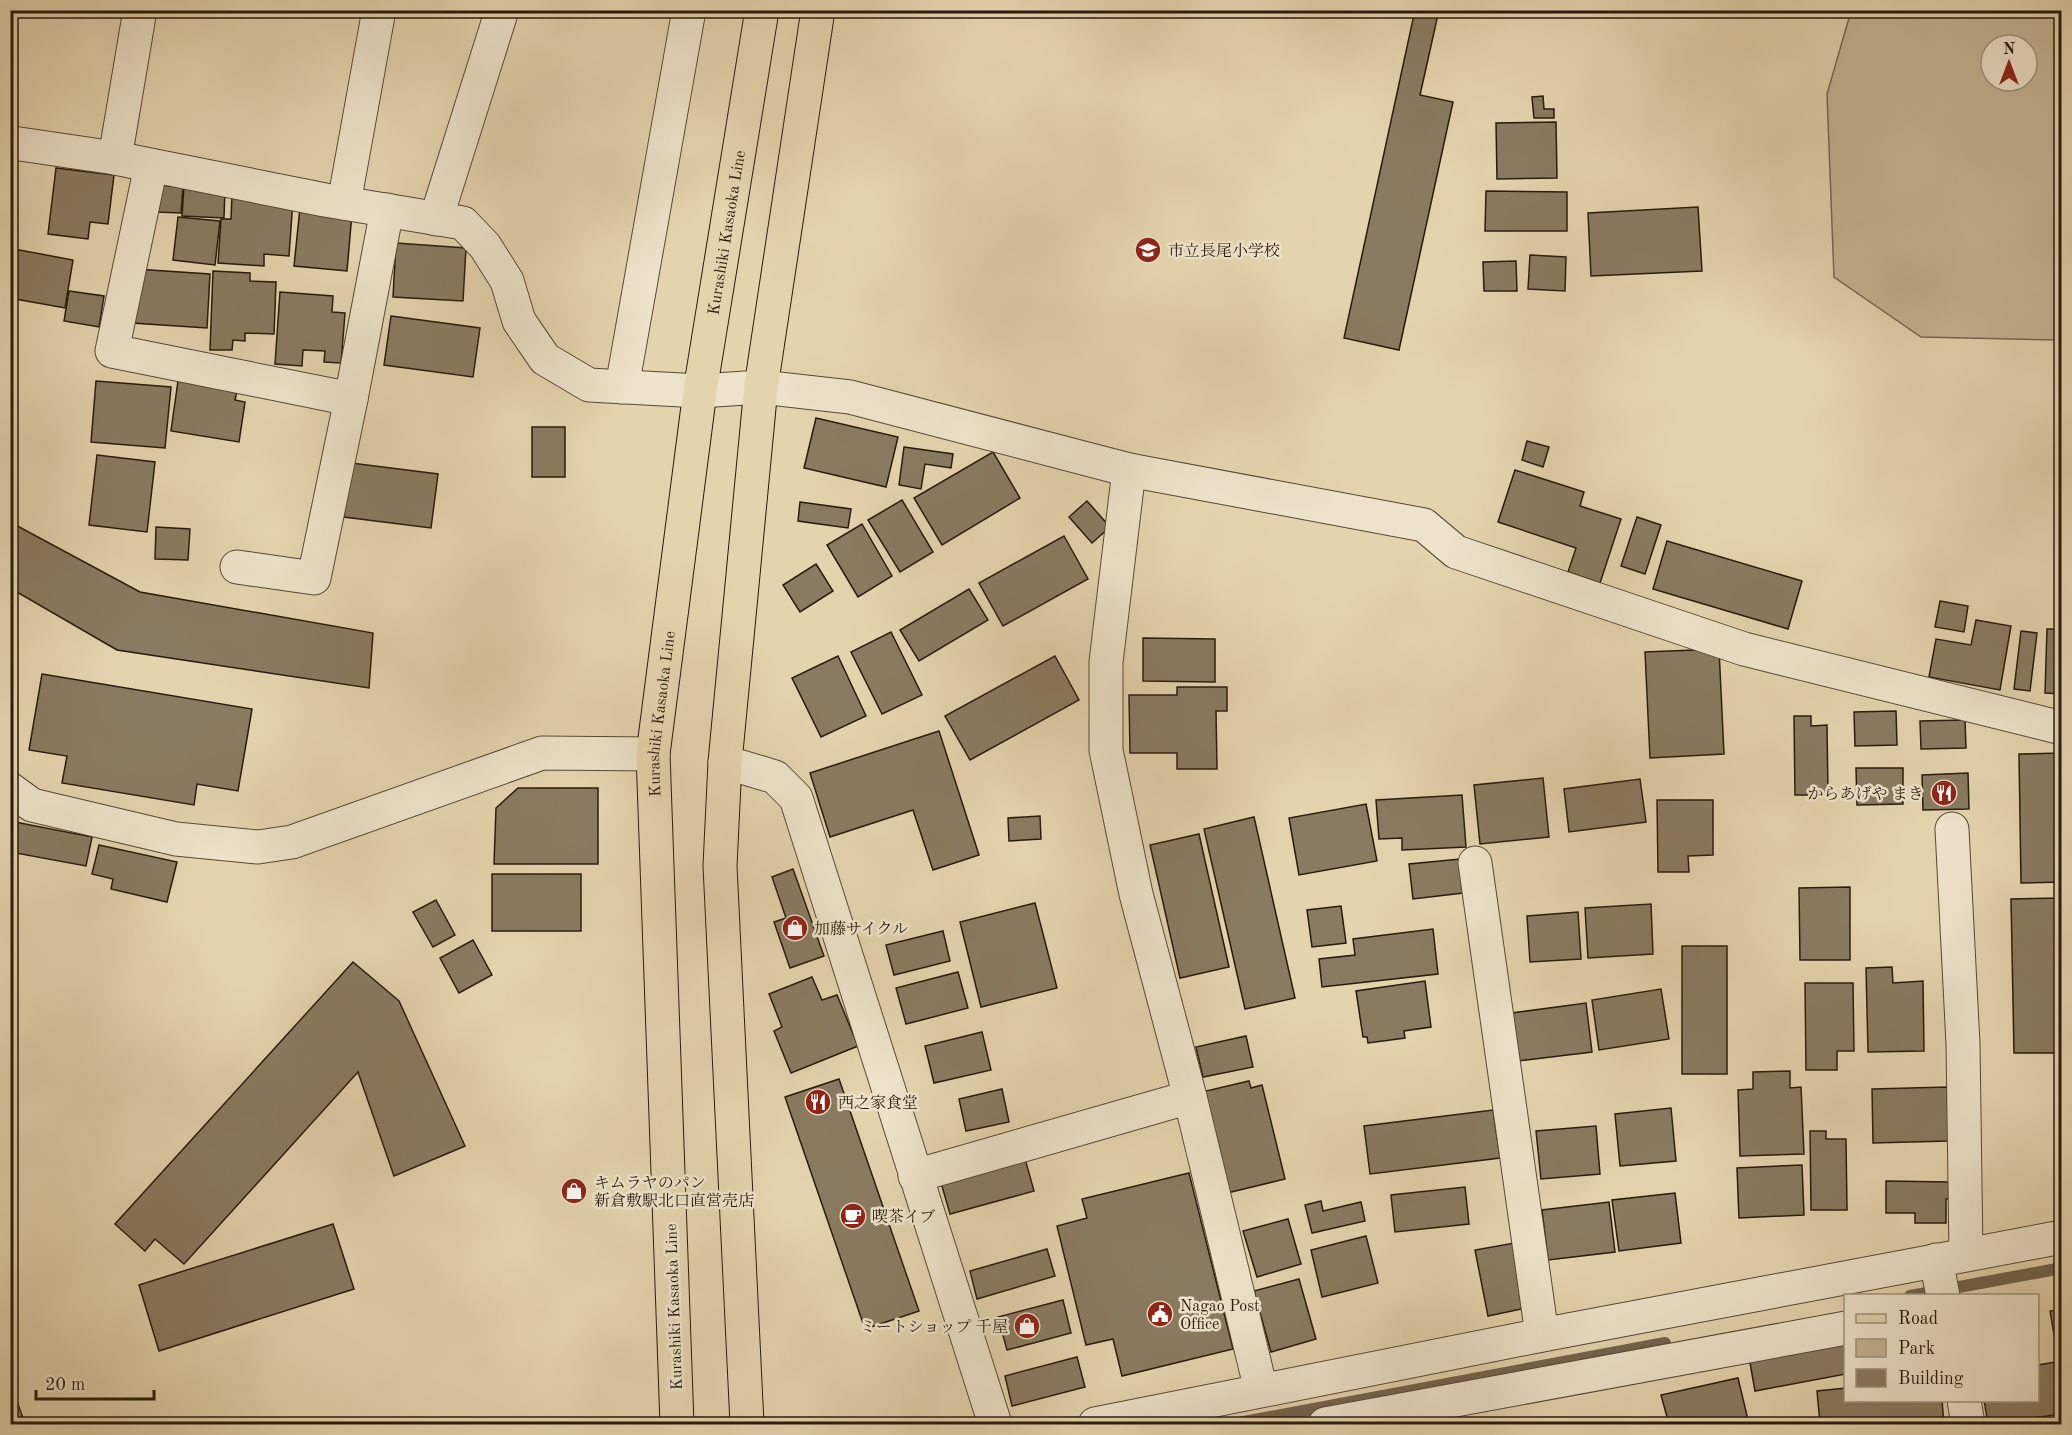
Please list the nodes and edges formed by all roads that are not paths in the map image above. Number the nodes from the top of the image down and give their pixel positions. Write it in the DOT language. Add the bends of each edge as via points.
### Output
graph roads {
  1 [pos="140,10"];
  2 [pos="379,10"];
  3 [pos="502,10"];
  4 [pos="689,10"];
  5 [pos="762,10"];
  6 [pos="818,10"];
  7 [pos="13,142"];
  8 [pos="115,158"];
  9 [pos="151,166"];
  10 [pos="344,203"];
  11 [pos="387,210"];
  12 [pos="436,219"];
  13 [pos="622,387"];
  14 [pos="761,387"];
  15 [pos="700,391"];
  16 [pos="351,399"];
  17 [pos="1129,470"];
  18 [pos="237,567"];
  19 [pos="2061,728"];
  20 [pos="653,754"];
  21 [pos="725,762"];
  22 [pos="10,789"];
  23 [pos="1952,829"];
  24 [pos="1475,863"];
  25 [pos="1190,1096"];
  26 [pos="915,1176"];
  27 [pos="2061,1237"];
  28 [pos="1947,1273"];
  29 [pos="1792,1287"];
  30 [pos="1844,1328"];
  31 [pos="1542,1335"];
  32 [pos="1801,1336"];
  33 [pos="1261,1390"];
  34 [pos="1964,1402"];
  35 [pos="1342,1408"];
  36 [pos="677,1425"];
  37 [pos="747,1425"];
  38 [pos="994,1425"];
  39 [pos="1095,1425"];
  40 [pos="1968,1425"];
  1 -- 8 [label="street"];
  2 -- 10 [label="street"];
  3 -- 12 [label="street"];
  4 -- 13 [label="street"];
  5 -- 15 [label="main road, Kurashiki Kasaoka Line"];
  6 -- 14 [label="main road"];
  7 -- 8 [label="street"];
  8 -- 9 [label="street"];
  9 -- 10 [label="street"];
  9 -- 16 [label="street" via="112,351"];
  10 -- 11 [label="street"];
  11 -- 12 [label="street"];
  11 -- 16 [label="street"];
  12 -- 13 [label="street" via="463,224 485,246 507,281 519,321 545,359 589,385"];
  13 -- 15 [label="street"];
  14 -- 15 [label="street"];
  14 -- 17 [label="street" via="850,397"];
  14 -- 21 [label="main road"];
  15 -- 20 [label="main road, Kurashiki Kasaoka Line"];
  16 -- 18 [label="street" via="314,578"];
  17 -- 19 [label="street" via="1424,525 1456,552 1744,649"];
  17 -- 25 [label="street" via="1106,662 1106,750 1136,894"];
  20 -- 22 [label="street" via="542,753 292,842 258,847 176,839 32,805"];
  20 -- 36 [label="main road, Kurashiki Kasaoka Line"];
  21 -- 26 [label="street" via="775,777 796,798"];
  21 -- 37 [label="main road" via="720,866"];
  23 -- 28 [label="street" via="1963,1044"];
  24 -- 31 [label="street"];
  25 -- 26 [label="street"];
  25 -- 33 [label="street"];
  26 -- 38 [label="street"];
  27 -- 28 [label="street"];
  28 -- 29 [label="street"];
  29 -- 31 [label="street"];
  29 -- 32 [label="street"];
  30 -- 32 [label="street"];
  31 -- 35 [label="street"];
  32 -- 35 [label="street"];
  33 -- 35 [label="street"];
  33 -- 39 [label="street"];
  34 -- 40 [label="street"];
}
